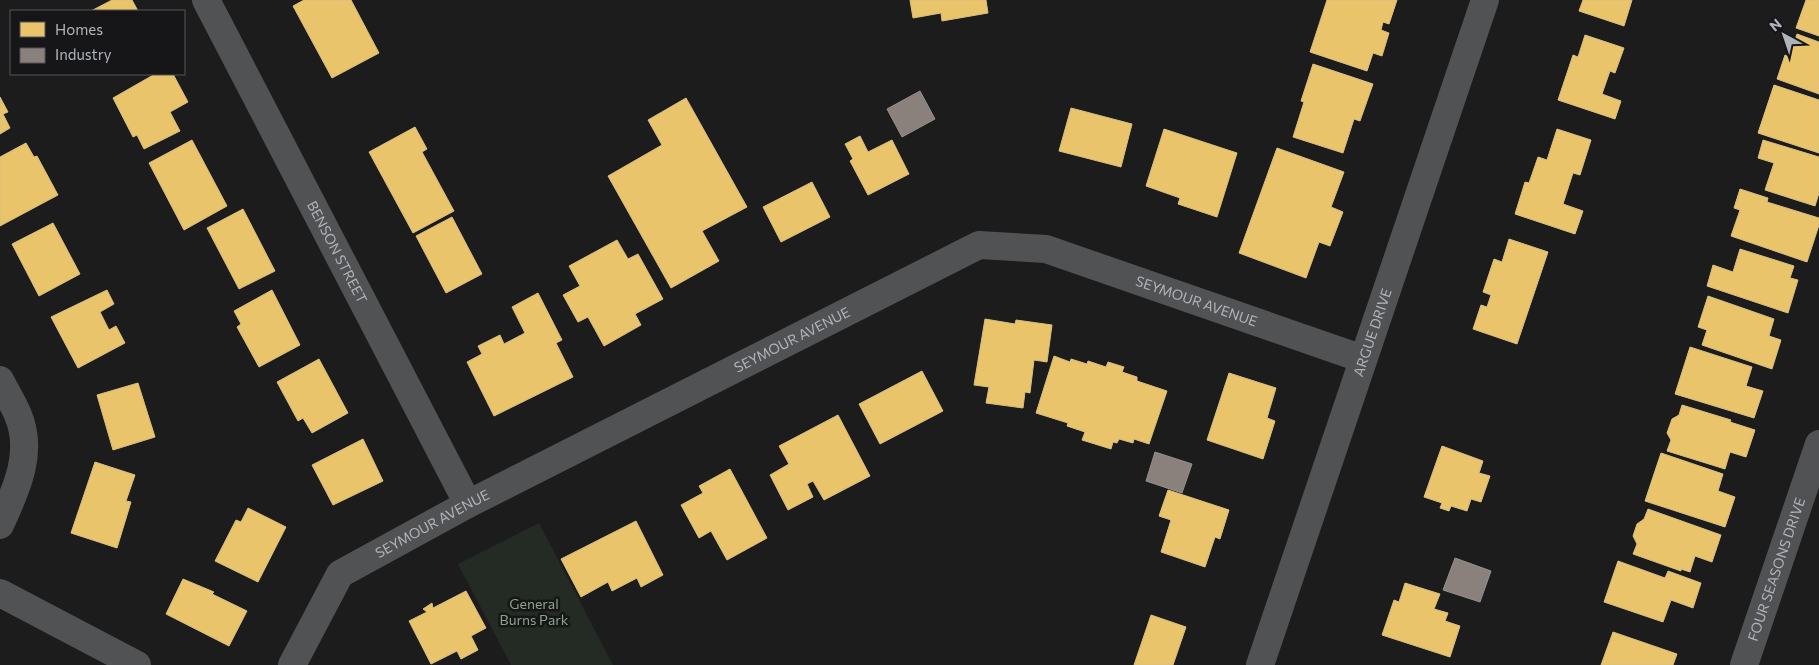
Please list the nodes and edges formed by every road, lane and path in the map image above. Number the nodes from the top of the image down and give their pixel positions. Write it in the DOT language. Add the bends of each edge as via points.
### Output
graph roads {
  1 [pos="206,0"];
  2 [pos="1485,0"];
  3 [pos="1362,359"];
  4 [pos="0,380"];
  5 [pos="1819,444"];
  6 [pos="468,504"];
  7 [pos="0,525"];
  8 [pos="0,593"];
  9 [pos="137,665"];
  10 [pos="292,665"];
  11 [pos="1260,665"];
  12 [pos="1744,665"];
  1 -- 6 [label="street, BENSON STREET"];
  2 -- 3 [label="street, ARGUE DRIVE"];
  3 -- 6 [label="street, SEYMOUR AVENUE" via="1046,249 979,245"];
  3 -- 11 [label="street, ARGUE DRIVE"];
  4 -- 7 [label="street" via="19,416 25,448 18,486"];
  5 -- 12 [label="street, FOUR SEASONS DRIVE"];
  6 -- 10 [label="street, SEYMOUR AVENUE" via="340,574"];
  8 -- 9 [label="street"];
}
